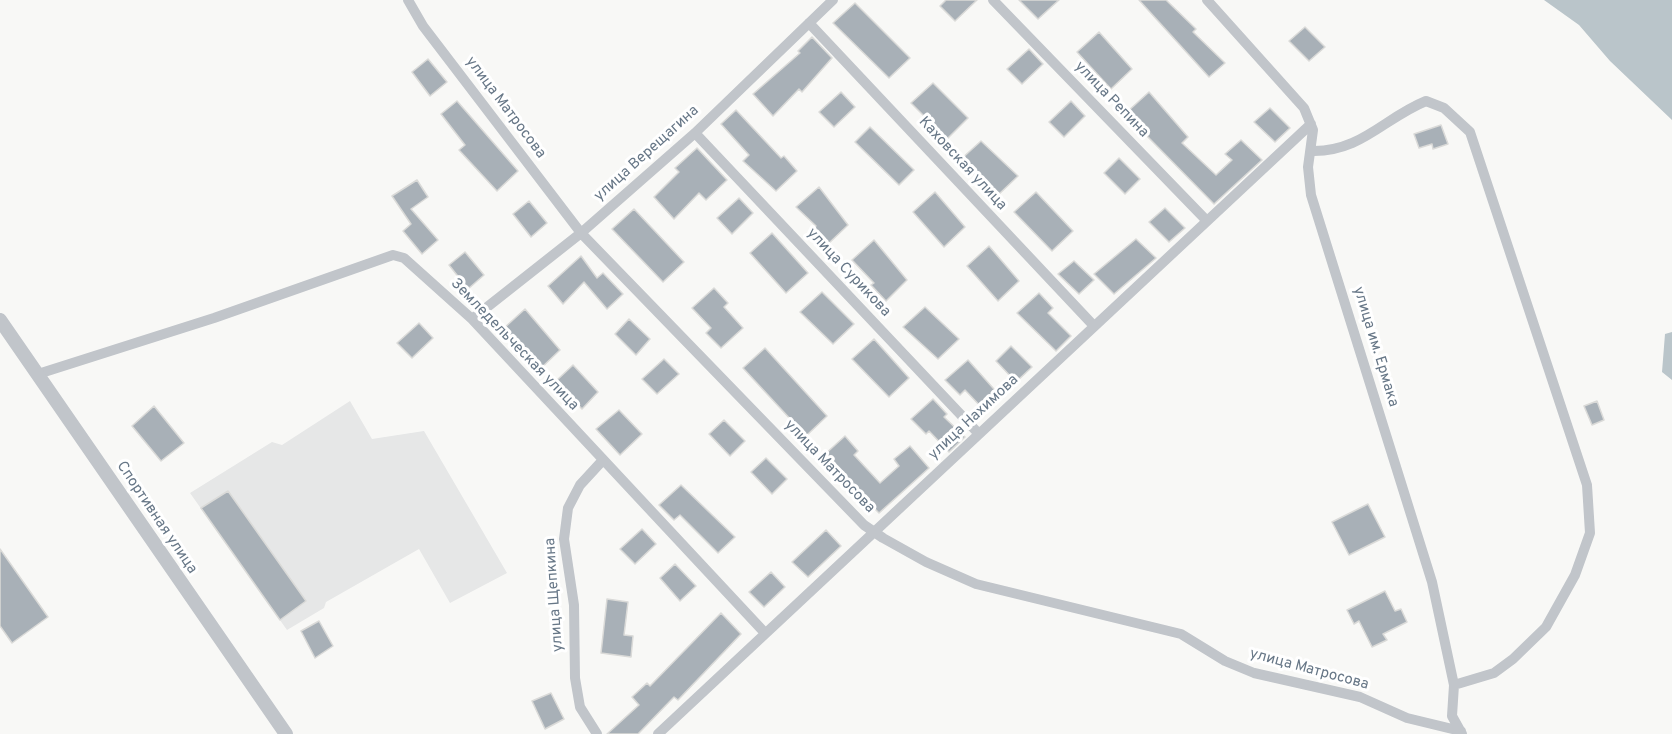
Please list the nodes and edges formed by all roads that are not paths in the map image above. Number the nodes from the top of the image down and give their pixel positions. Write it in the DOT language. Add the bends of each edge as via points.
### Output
graph roads {
  1 [pos="408,0"];
  2 [pos="832,0"];
  3 [pos="993,0"];
  4 [pos="1207,0"];
  5 [pos="809,22"];
  6 [pos="1311,124"];
  7 [pos="695,133"];
  8 [pos="1312,151"];
  9 [pos="1207,221"];
  10 [pos="581,233"];
  11 [pos="472,319"];
  12 [pos="0,320"];
  13 [pos="1094,326"];
  14 [pos="38,374"];
  15 [pos="979,434"];
  16 [pos="603,460"];
  17 [pos="874,532"];
  18 [pos="765,633"];
  19 [pos="1454,685"];
  20 [pos="1461,733"];
  21 [pos="286,734"];
  22 [pos="597,734"];
  23 [pos="658,734"];
  1 -- 10 [label="street, улица Матросова" via="423,26"];
  2 -- 5 [label="street, улица Верещагина"];
  3 -- 9 [label="street, улица Репина"];
  4 -- 6 [label="street, улица им. Ермака" via="1294,95"];
  5 -- 7 [label="street, улица Верещагина"];
  5 -- 13 [label="street, Каховская улица"];
  6 -- 8 [label="street, улица им. Ермака"];
  6 -- 9 [label="street, улица Нахимова"];
  7 -- 10 [label="street, улица Верещагина"];
  7 -- 15 [label="street, улица Сурикова"];
  8 -- 19 [label="street, улица им. Ермака" via="1308,167 1311,195 1432,582"];
  8 -- 19 [label="street" via="1346,147 1426,101 1444,108 1470,132 1587,485 1590,533 1575,575 1546,627 1494,673"];
  9 -- 13 [label="street, улица Нахимова"];
  10 -- 11 [label="street, улица Верещагина"];
  10 -- 17 [label="street, улица Матросова"];
  11 -- 14 [label="street, Земледельческая улица" via="404,258 393,255"];
  11 -- 16 [label="street, Земледельческая улица"];
  12 -- 14 [label="street, Спортивная улица"];
  13 -- 15 [label="street, улица Нахимова"];
  14 -- 21 [label="street, Спортивная улица"];
  15 -- 17 [label="street, улица Нахимова"];
  16 -- 18 [label="street, Земледельческая улица"];
  16 -- 22 [label="street, улица Щепкина" via="580,485 568,508 564,539 574,605 575,678 580,707"];
  17 -- 18 [label="street, улица Нахимова"];
  17 -- 20 [label="street, улица Матросова" via="976,584 1181,634 1225,661 1254,673 1360,697 1407,718"];
  18 -- 23 [label="street, улица Нахимова"];
  19 -- 20 [label="street, улица им. Ермака" via="1452,716"];
}
